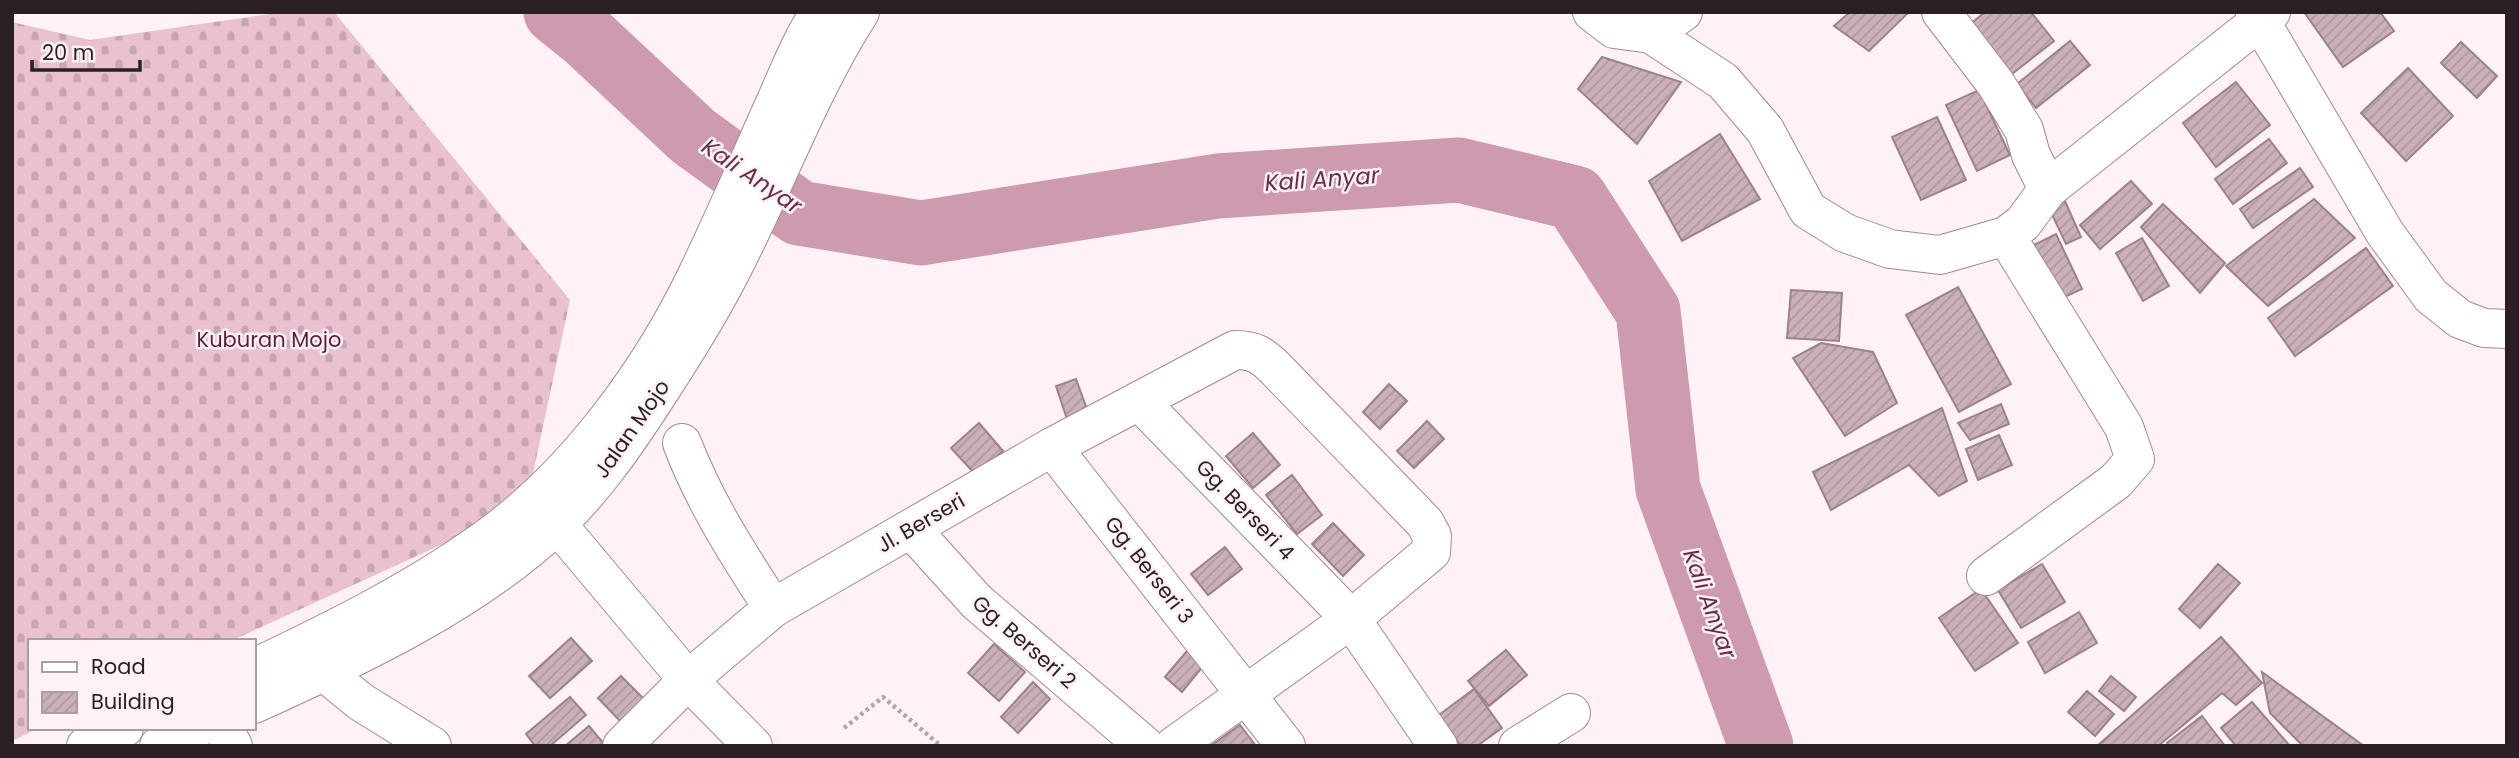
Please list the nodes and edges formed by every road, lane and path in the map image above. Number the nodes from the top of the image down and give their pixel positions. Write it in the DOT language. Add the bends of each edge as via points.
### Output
graph roads {
  1 [pos="820,12"];
  2 [pos="860,12"];
  3 [pos="1592,12"];
  4 [pos="1683,12"];
  5 [pos="1941,12"];
  6 [pos="2262,15"];
  7 [pos="1651,34"];
  8 [pos="810,67"];
  9 [pos="2048,189"];
  10 [pos="2006,236"];
  11 [pos="712,277"];
  12 [pos="2507,330"];
  13 [pos="1139,401"];
  14 [pos="682,443"];
  15 [pos="1052,447"];
  16 [pos="557,524"];
  17 [pos="911,529"];
  18 [pos="1986,576"];
  19 [pos="773,608"];
  20 [pos="1351,618"];
  21 [pos="314,658"];
  22 [pos="256,668"];
  23 [pos="688,680"];
  24 [pos="1246,693"];
  25 [pos="256,702"];
  26 [pos="1571,713"];
  27 [pos="844,728"];
  28 [pos="120,730"];
  29 [pos="194,730"];
  30 [pos="224,730"];
  31 [pos="386,732"];
  32 [pos="86,746"];
  33 [pos="159,746"];
  34 [pos="233,746"];
  35 [pos="432,746"];
  36 [pos="622,746"];
  37 [pos="753,746"];
  38 [pos="941,746"];
  39 [pos="1145,746"];
  40 [pos="1174,746"];
  41 [pos="1286,746"];
  42 [pos="1438,746"];
  43 [pos="1518,746"];
  1 -- 8 [label="street"];
  2 -- 8 [label="street, Jalan Mojo"];
  3 -- 7 [label="street" via="1614,29"];
  4 -- 7 [label="street"];
  5 -- 9 [label="street" via="1996,84 2024,130"];
  6 -- 9 [label="street"];
  6 -- 12 [label="street" via="2385,233 2431,296 2460,319"];
  7 -- 10 [label="street" via="1723,81 1765,130 1808,210 1845,233 1890,249 1940,255"];
  8 -- 11 [label="street, Jalan Mojo"];
  9 -- 10 [label="street" via="2023,223"];
  10 -- 18 [label="street" via="2124,427 2135,459 2116,481"];
  11 -- 16 [label="street, Jalan Mojo" via="685,352 628,440"];
  11 -- 21 [label="street" via="592,437 551,483 500,528"];
  13 -- 15 [label="street, Jl. Berseri"];
  13 -- 20 [label="street, Gg. Berseri 4"];
  13 -- 20 [label="street, Jl. Berseri" via="1235,350 1251,350 1275,368 1425,523 1432,536 1431,551"];
  14 -- 19 [label="street" via="723,531"];
  15 -- 17 [label="street, Jl. Berseri"];
  15 -- 24 [label="street, Gg. Berseri 3"];
  16 -- 21 [label="street, Jalan Mojo" via="467,593"];
  16 -- 23 [label="street"];
  17 -- 19 [label="street, Jl. Berseri"];
  17 -- 39 [label="street, Gg. Berseri 2" via="978,602"];
  19 -- 23 [label="street, Jl. Berseri"];
  20 -- 24 [label="street"];
  20 -- 42 [label="street, Gg. Berseri 4"];
  21 -- 22 [label="street"];
  21 -- 25 [label="street, Jalan Mojo"];
  21 -- 31 [label="street"];
  23 -- 36 [label="street, Jl. Berseri"];
  23 -- 37 [label="street"];
  24 -- 40 [label="street"];
  24 -- 41 [label="street, Gg. Berseri 3"];
  26 -- 43 [label="street"];
  27 -- 38 [label="path" via="883,697"];
  28 -- 32 [label="street"];
  29 -- 33 [label="street"];
  30 -- 34 [label="street"];
  31 -- 35 [label="street"];
}
